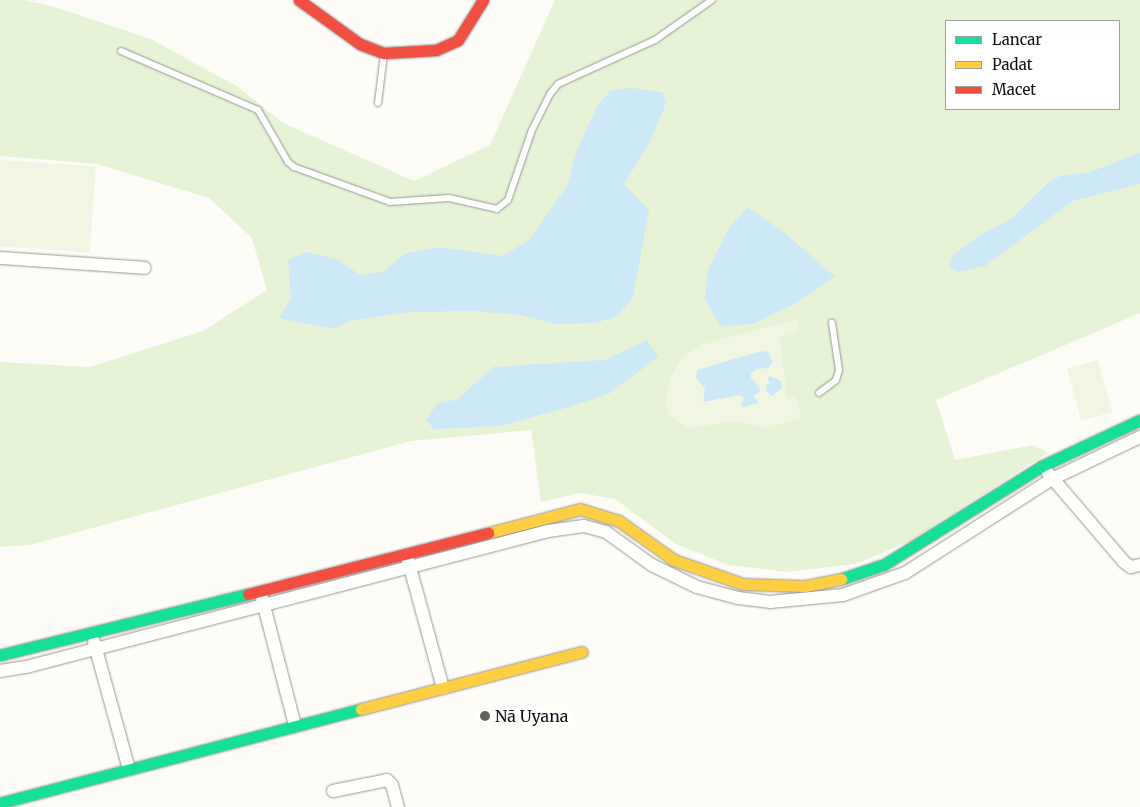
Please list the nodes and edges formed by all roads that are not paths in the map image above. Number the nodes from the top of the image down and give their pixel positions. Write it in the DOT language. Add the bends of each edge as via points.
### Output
graph roads {
  1 [pos="483,0"];
  2 [pos="712,0"];
  3 [pos="303,1"];
  4 [pos="121,51"];
  5 [pos="384,53"];
  6 [pos="378,103"];
  7 [pos="0,258"];
  8 [pos="145,268"];
  9 [pos="832,323"];
  10 [pos="819,393"];
  11 [pos="1140,420"];
  12 [pos="1140,437"];
  13 [pos="1042,466"];
  14 [pos="1052,479"];
  15 [pos="406,552"];
  16 [pos="1140,565"];
  17 [pos="410,567"];
  18 [pos="260,590"];
  19 [pos="264,605"];
  20 [pos="92,634"];
  21 [pos="96,649"];
  22 [pos="582,652"];
  23 [pos="0,655"];
  24 [pos="0,671"];
  25 [pos="443,688"];
  26 [pos="295,726"];
  27 [pos="130,769"];
  28 [pos="333,791"];
  29 [pos="0,803"];
  30 [pos="398,807"];
  1 -- 5 [label="street" via="458,40 436,50"];
  2 -- 4 [label="lane" via="656,40 558,84 532,130 508,200 496,209 449,198 390,202 294,167 258,110"];
  3 -- 5 [label="street" via="360,44"];
  5 -- 6 [label="lane"];
  7 -- 8 [label="street"];
  9 -- 10 [label="lane" via="839,370 836,380"];
  11 -- 13 [label="street"];
  12 -- 14 [label="street"];
  13 -- 14 [label="street"];
  13 -- 15 [label="street" via="885,564 866,573 805,586 764,587 722,579 674,560 618,521 580,509"];
  14 -- 16 [label="street" via="1124,562 1131,567"];
  14 -- 17 [label="street" via="905,573 843,595 810,600 770,602 738,598 697,587 652,565 606,532 584,526 548,531"];
  15 -- 17 [label="street"];
  15 -- 18 [label="street"];
  17 -- 19 [label="street"];
  17 -- 25 [label="street"];
  18 -- 19 [label="street"];
  18 -- 20 [label="street"];
  19 -- 21 [label="street"];
  19 -- 26 [label="street"];
  20 -- 21 [label="street"];
  20 -- 23 [label="street"];
  21 -- 24 [label="street"];
  21 -- 27 [label="street"];
  22 -- 25 [label="street"];
  25 -- 26 [label="street"];
  26 -- 27 [label="street"];
  27 -- 29 [label="street"];
  28 -- 30 [label="street" via="387,780 392,785"];
}
